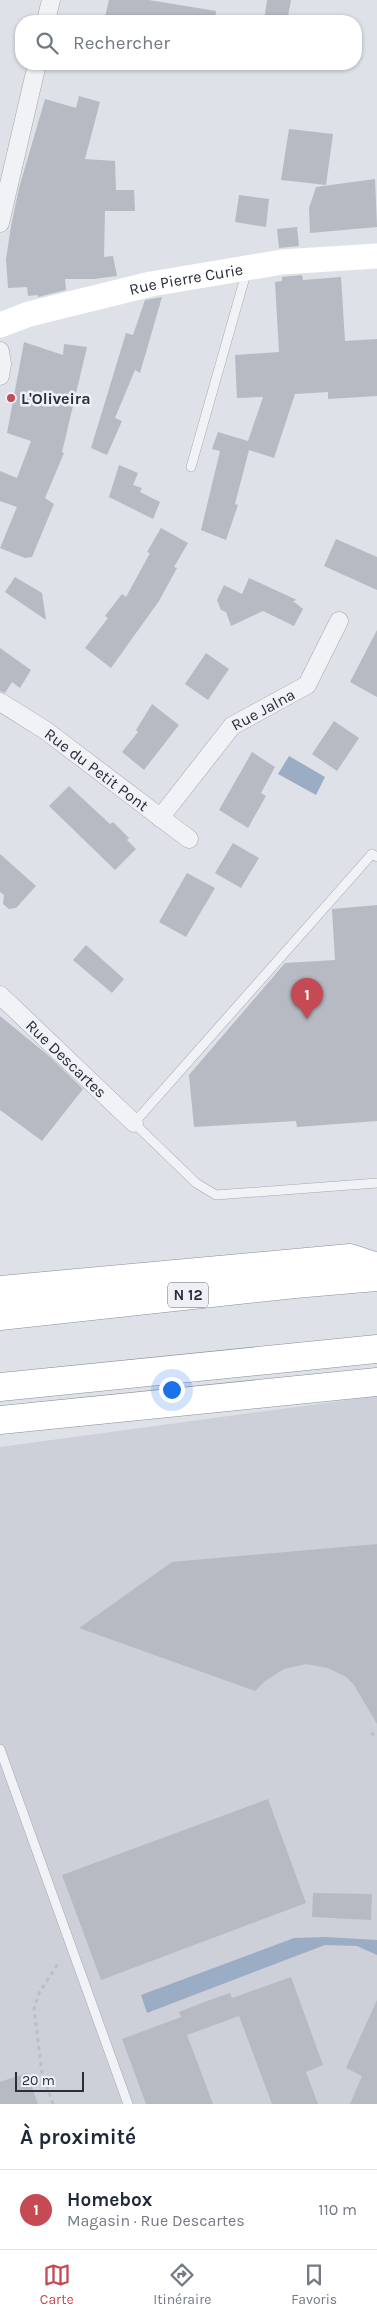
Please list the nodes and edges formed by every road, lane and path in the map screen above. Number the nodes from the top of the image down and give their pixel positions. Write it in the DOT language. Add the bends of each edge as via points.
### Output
graph roads {
  1 [pos="51,0"];
  2 [pos="47,15"];
  3 [pos="36,70"];
  4 [pos="0,223"];
  5 [pos="377,256"];
  6 [pos="248,268"];
  7 [pos="0,325"];
  8 [pos="0,351"];
  9 [pos="0,376"];
  10 [pos="191,467"];
  11 [pos="339,621"];
  12 [pos="0,702"];
  13 [pos="160,818"];
  14 [pos="189,839"];
  15 [pos="377,857"];
  16 [pos="0,995"];
  17 [pos="134,1123"];
  18 [pos="377,1183"];
  19 [pos="377,1267"];
  20 [pos="377,1277"];
  21 [pos="0,1290"];
  22 [pos="0,1316"];
  23 [pos="377,1349"];
  24 [pos="377,1382"];
  25 [pos="0,1387"];
  26 [pos="0,1420"];
  27 [pos="371,1733"];
  28 [pos="377,1737"];
  29 [pos="0,1749"];
  30 [pos="72,1949"];
  31 [pos="53,2104"];
  32 [pos="128,2104"];
  1 -- 2 [label="street"];
  3 -- 4 [label="street"];
  5 -- 6 [label="street, Rue Pierre Curie" via="282,262"];
  6 -- 7 [label="street, Rue Pierre Curie" via="151,284 29,314"];
  6 -- 10 [label="lane"];
  8 -- 9 [label="street"];
  11 -- 13 [label="street, Rue Jalna" via="308,685 232,726"];
  12 -- 13 [label="street, Rue du Petit Pont" via="45,730"];
  13 -- 14 [label="street, Rue du Petit Pont"];
  15 -- 17 [label="lane" via="372,854"];
  16 -- 17 [label="street, Rue Descartes"];
  17 -- 18 [label="lane" via="196,1183 216,1194"];
  19 -- 21 [label="highway" via="341,1258"];
  20 -- 22 [label="highway, N 12"];
  23 -- 25 [label="highway"];
  24 -- 26 [label="highway"];
  27 -- 28 [label="path"];
  29 -- 30 [label="lane"];
  30 -- 31 [label="path" via="47,1980 34,2010 42,2072"];
  30 -- 32 [label="lane"];
}
